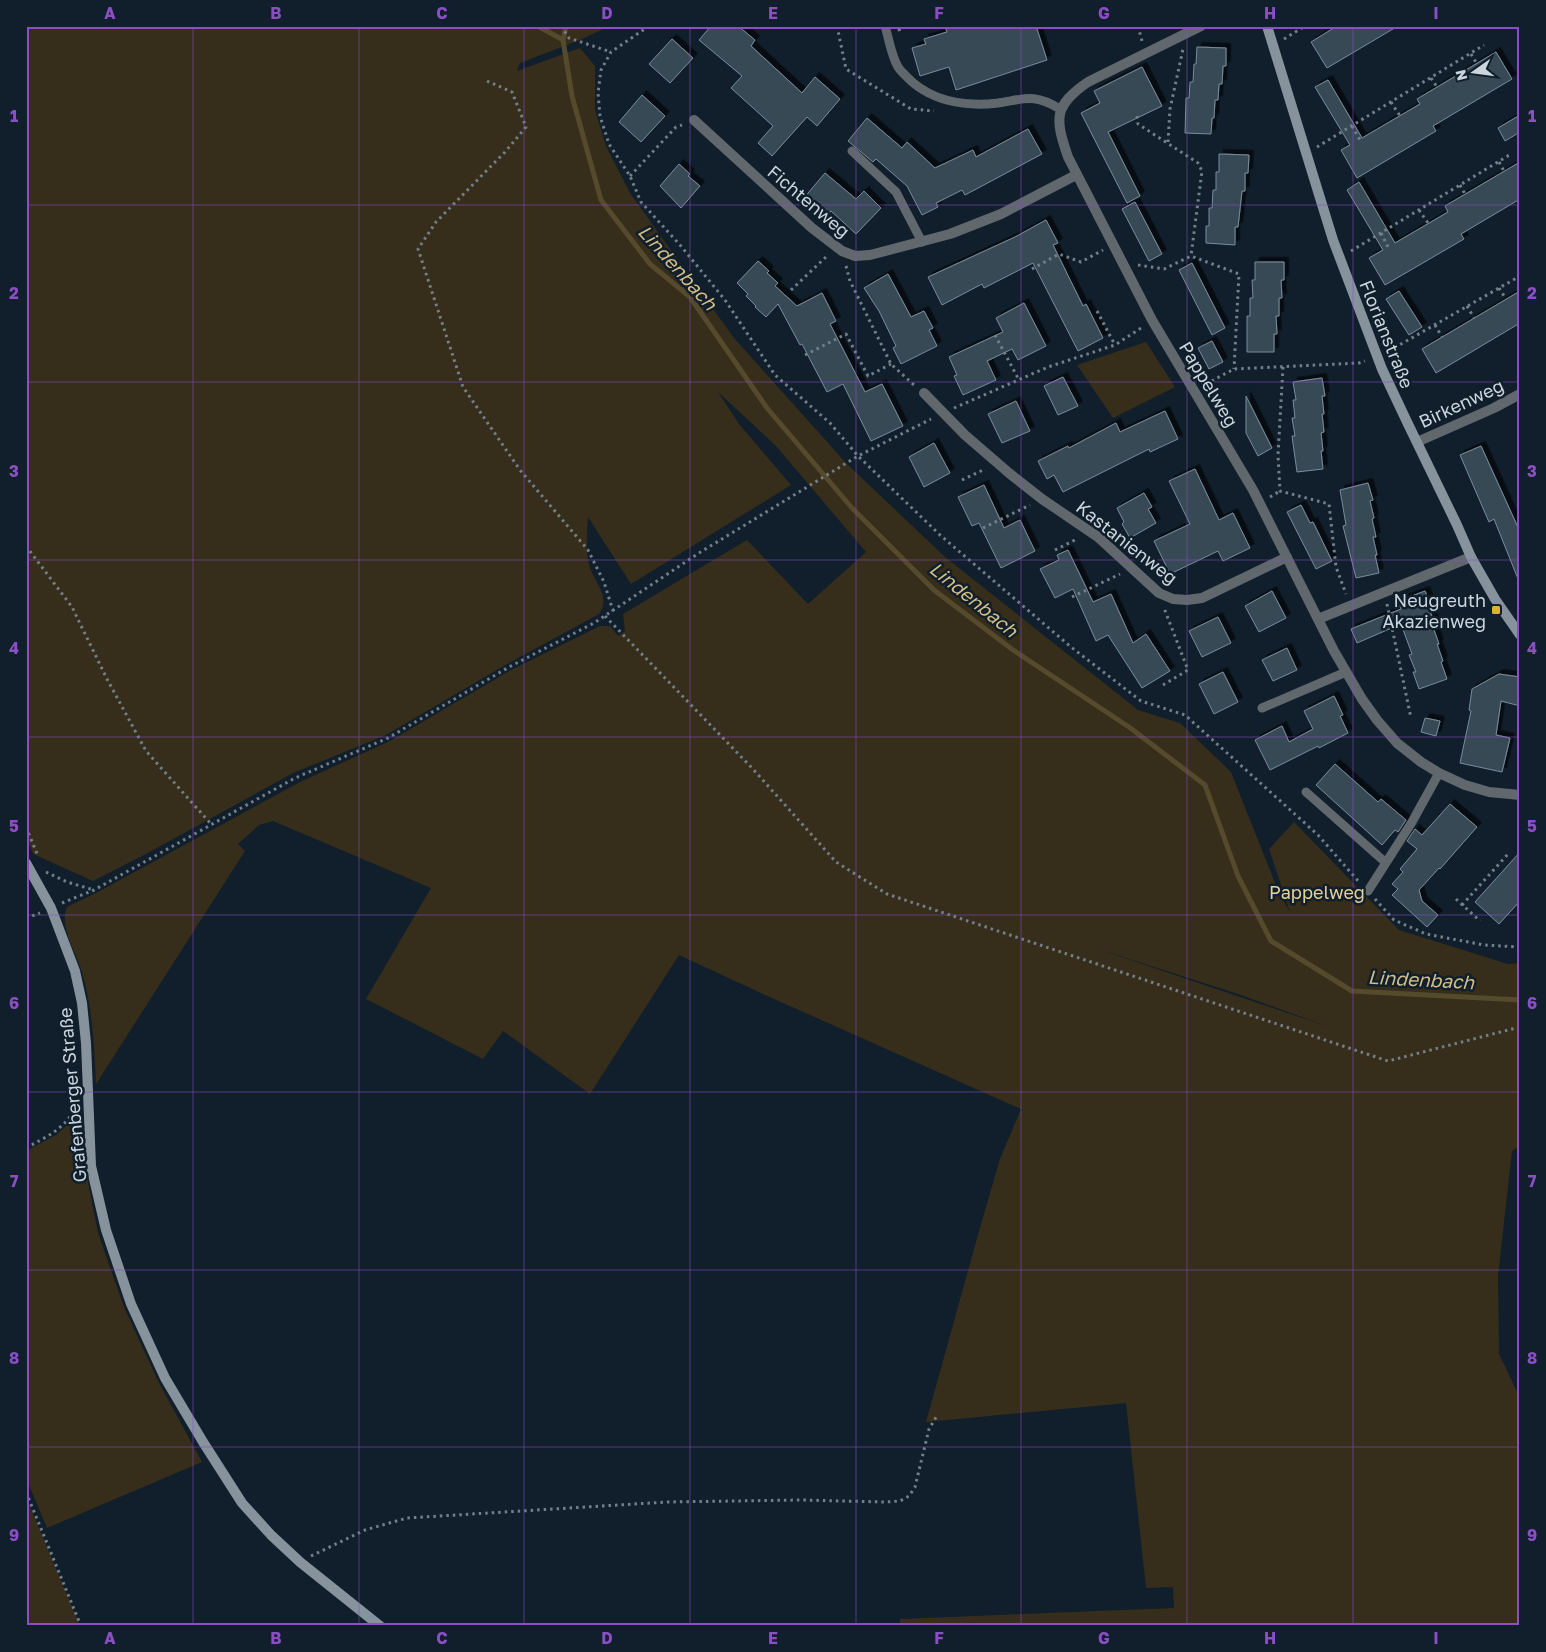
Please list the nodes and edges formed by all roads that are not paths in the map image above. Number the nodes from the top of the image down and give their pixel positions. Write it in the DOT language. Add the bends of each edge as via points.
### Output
graph roads {
  1 [pos="885,26"];
  2 [pos="1201,26"];
  3 [pos="1267,26"];
  4 [pos="1060,109"];
  5 [pos="694,120"];
  6 [pos="852,151"];
  7 [pos="1076,175"];
  8 [pos="922,242"];
  9 [pos="924,393"];
  10 [pos="1520,394"];
  11 [pos="1417,442"];
  12 [pos="1471,557"];
  13 [pos="1287,558"];
  14 [pos="1318,619"];
  15 [pos="1520,635"];
  16 [pos="1346,672"];
  17 [pos="1262,708"];
  18 [pos="1439,773"];
  19 [pos="1306,792"];
  20 [pos="1520,795"];
  21 [pos="1385,862"];
  22 [pos="27,864"];
  23 [pos="1368,891"];
  24 [pos="380,1626"];
  1 -- 4 [label="lane" via="898,67 929,93 960,104 1039,98"];
  2 -- 4 [label="street" via="1088,82 1074,92"];
  3 -- 11 [label="street, Florianstraße" via="1340,258 1382,369"];
  4 -- 7 [label="street, Pappelweg" via="1061,138"];
  5 -- 8 [label="street, Fichtenweg" via="839,249 855,256 870,255"];
  6 -- 8 [label="lane" via="896,192"];
  7 -- 8 [label="street, Fichtenweg" via="985,221"];
  7 -- 13 [label="street, Pappelweg" via="1152,320 1253,490"];
  9 -- 13 [label="street, Kastanienweg" via="997,463 1091,532 1159,593 1173,599 1202,598"];
  10 -- 11 [label="street, Birkenweg"];
  11 -- 12 [label="street, Florianstraße"];
  12 -- 14 [label="street"];
  12 -- 15 [label="street, Florianstraße"];
  13 -- 14 [label="street, Pappelweg"];
  14 -- 16 [label="street, Pappelweg"];
  16 -- 17 [label="lane"];
  16 -- 18 [label="street, Pappelweg" via="1390,736"];
  18 -- 20 [label="street, Pappelweg" via="1489,792"];
  18 -- 21 [label="lane"];
  19 -- 21 [label="lane"];
  21 -- 23 [label="lane"];
  22 -- 24 [label="street, Grafenberger Straße" via="75,971 86,1043 91,1166 106,1230 131,1304 165,1378 242,1503 300,1562"];
}
